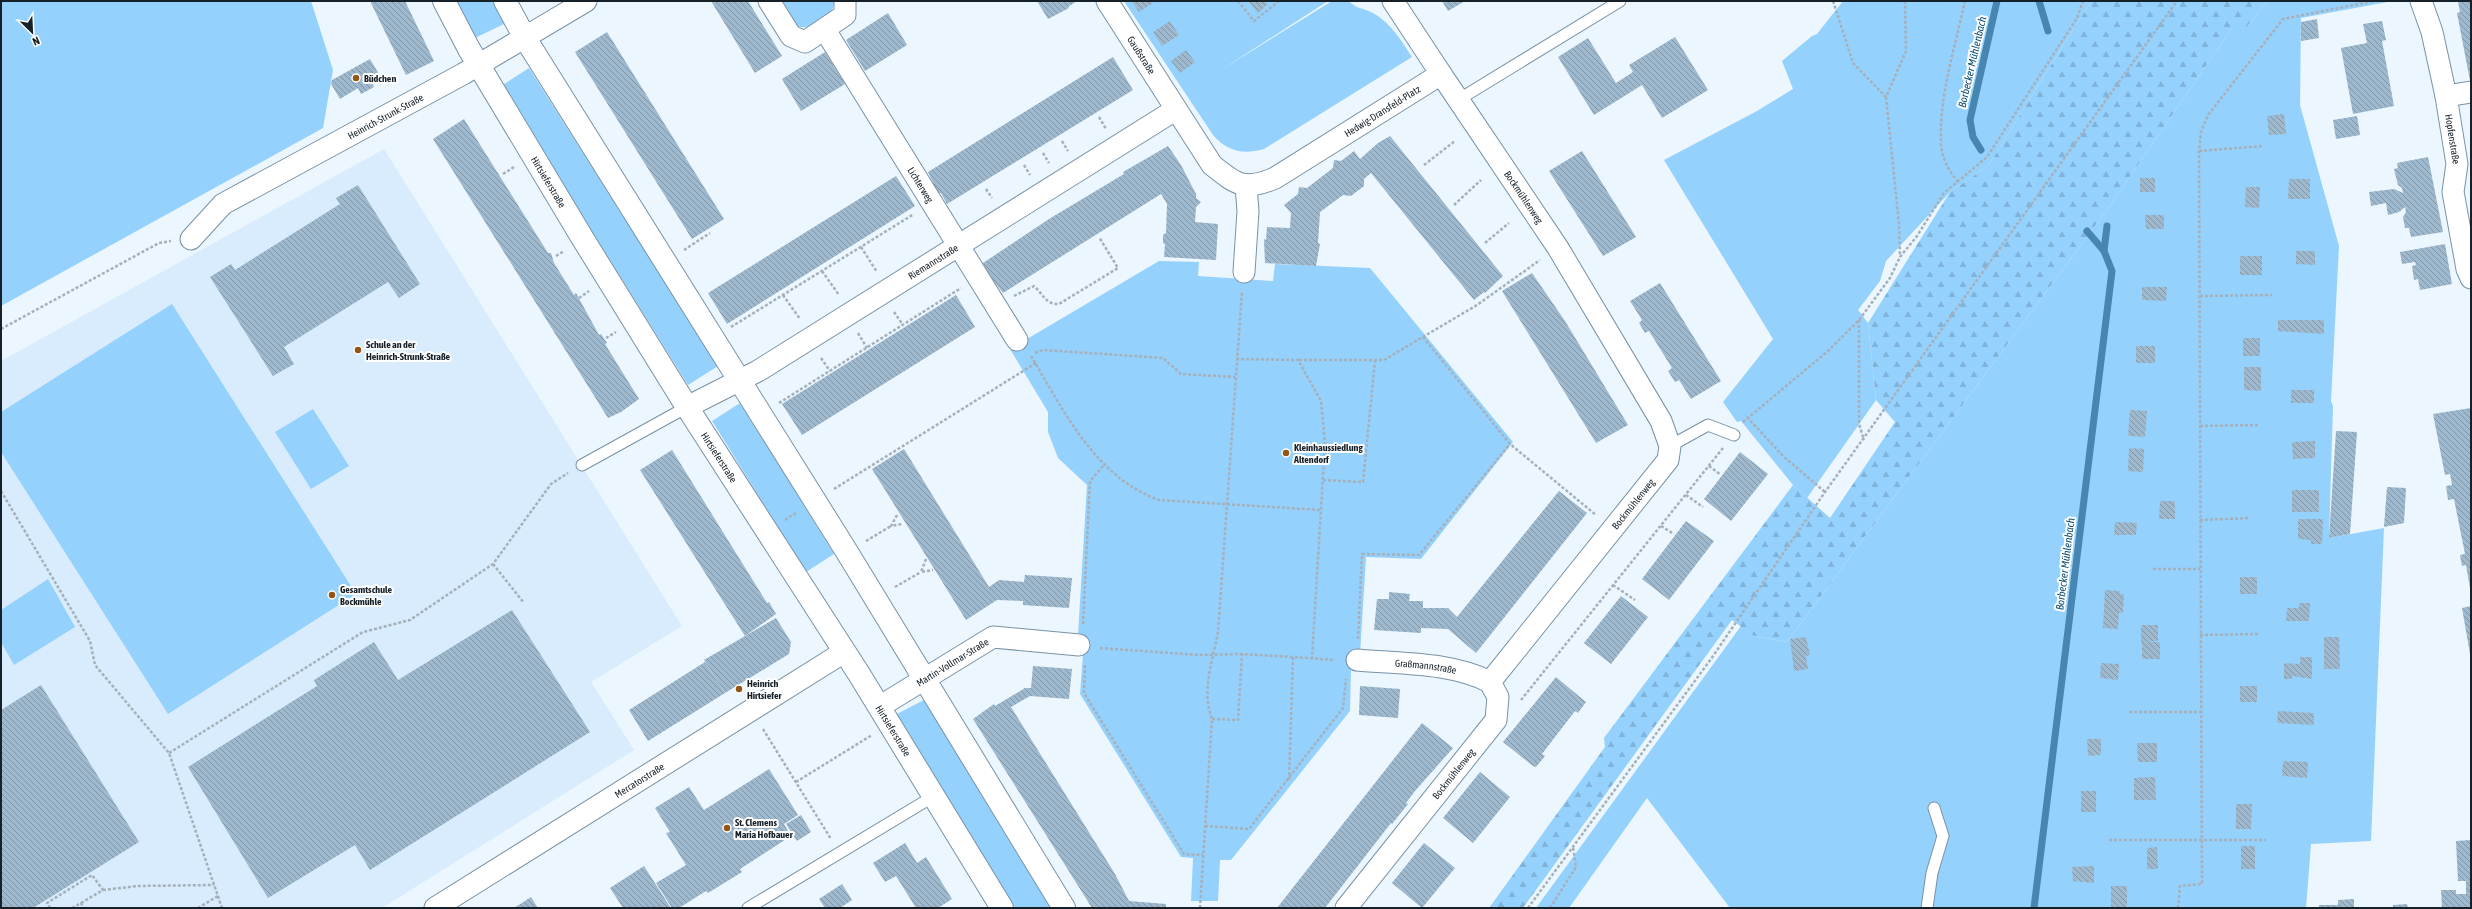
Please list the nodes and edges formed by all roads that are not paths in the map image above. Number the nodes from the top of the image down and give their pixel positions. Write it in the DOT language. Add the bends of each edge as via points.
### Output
graph roads {
  1 [pos="444,1"];
  2 [pos="505,1"];
  3 [pos="586,1"];
  4 [pos="769,1"];
  5 [pos="845,1"];
  6 [pos="1107,1"];
  7 [pos="1393,1"];
  8 [pos="1620,1"];
  9 [pos="2421,1"];
  10 [pos="825,30"];
  11 [pos="525,38"];
  12 [pos="478,65"];
  13 [pos="1441,74"];
  14 [pos="2471,92"];
  15 [pos="2446,96"];
  16 [pos="1458,100"];
  17 [pos="1175,110"];
  18 [pos="1246,186"];
  19 [pos="2464,220"];
  20 [pos="191,239"];
  21 [pos="959,246"];
  22 [pos="1244,272"];
  23 [pos="2471,278"];
  24 [pos="1024,347"];
  25 [pos="738,380"];
  26 [pos="687,407"];
  27 [pos="1734,435"];
  28 [pos="1670,446"];
  29 [pos="582,465"];
  30 [pos="1082,646"];
  31 [pos="844,652"];
  32 [pos="1358,660"];
  33 [pos="925,680"];
  34 [pos="1490,682"];
  35 [pos="884,716"];
  36 [pos="934,796"];
  37 [pos="1934,808"];
  38 [pos="435,908"];
  39 [pos="748,908"];
  40 [pos="1002,908"];
  41 [pos="1064,908"];
  42 [pos="1346,908"];
  43 [pos="1927,908"];
  1 -- 12 [label="main road, Hirtsieferstraße"];
  2 -- 11 [label="main road"];
  3 -- 11 [label="street, Heinrich-Strunk-Straße"];
  4 -- 10 [label="street" via="791,36 805,42"];
  5 -- 10 [label="street" via="845,16"];
  6 -- 17 [label="street, Gaußstraße"];
  7 -- 13 [label="street"];
  8 -- 16 [label="lane"];
  9 -- 15 [label="street, Hopfenstraße" via="2432,32"];
  10 -- 21 [label="street, Lichterweg"];
  11 -- 12 [label="street, Heinrich-Strunk-Straße"];
  11 -- 25 [label="main road"];
  12 -- 20 [label="street, Heinrich-Strunk-Straße" via="223,204"];
  12 -- 26 [label="main road, Hirtsieferstraße"];
  13 -- 16 [label="street, Bockmühlenweg"];
  13 -- 18 [label="street, Hedwig-Dransfeld-Platz" via="1275,178"];
  14 -- 15 [label="street"];
  15 -- 19 [label="street, Hopfenstraße" via="2457,164 2454,192"];
  16 -- 28 [label="street, Bockmühlenweg" via="1558,248 1661,421"];
  17 -- 18 [label="street" via="1212,165 1235,183"];
  17 -- 21 [label="street, Riemannstraße"];
  18 -- 22 [label="street" via="1248,211"];
  19 -- 23 [label="street, Hopfenstraße"];
  21 -- 24 [label="street, Lichterweg"];
  21 -- 25 [label="street, Riemannstraße" via="758,371"];
  25 -- 26 [label="street, Riemannstraße"];
  25 -- 33 [label="main road"];
  26 -- 29 [label="lane"];
  26 -- 31 [label="main road, Hirtsieferstraße"];
  27 -- 28 [label="lane" via="1708,425"];
  28 -- 34 [label="street, Bockmühlenweg" via="1668,460"];
  30 -- 33 [label="street, Martin-Vollmar-Straße" via="993,637"];
  31 -- 35 [label="main road, Hirtsieferstraße"];
  31 -- 38 [label="street, Mercatorstraße"];
  32 -- 34 [label="street, Graßmannstraße" via="1447,667 1472,673"];
  33 -- 35 [label="street, Martin-Vollmar-Straße"];
  33 -- 41 [label="main road"];
  34 -- 42 [label="street, Bockmühlenweg" via="1498,697 1496,720"];
  35 -- 36 [label="main road, Hirtsieferstraße"];
  36 -- 39 [label="lane"];
  36 -- 40 [label="main road, Hirtsieferstraße"];
  37 -- 43 [label="lane" via="1943,836 1932,873"];
}
